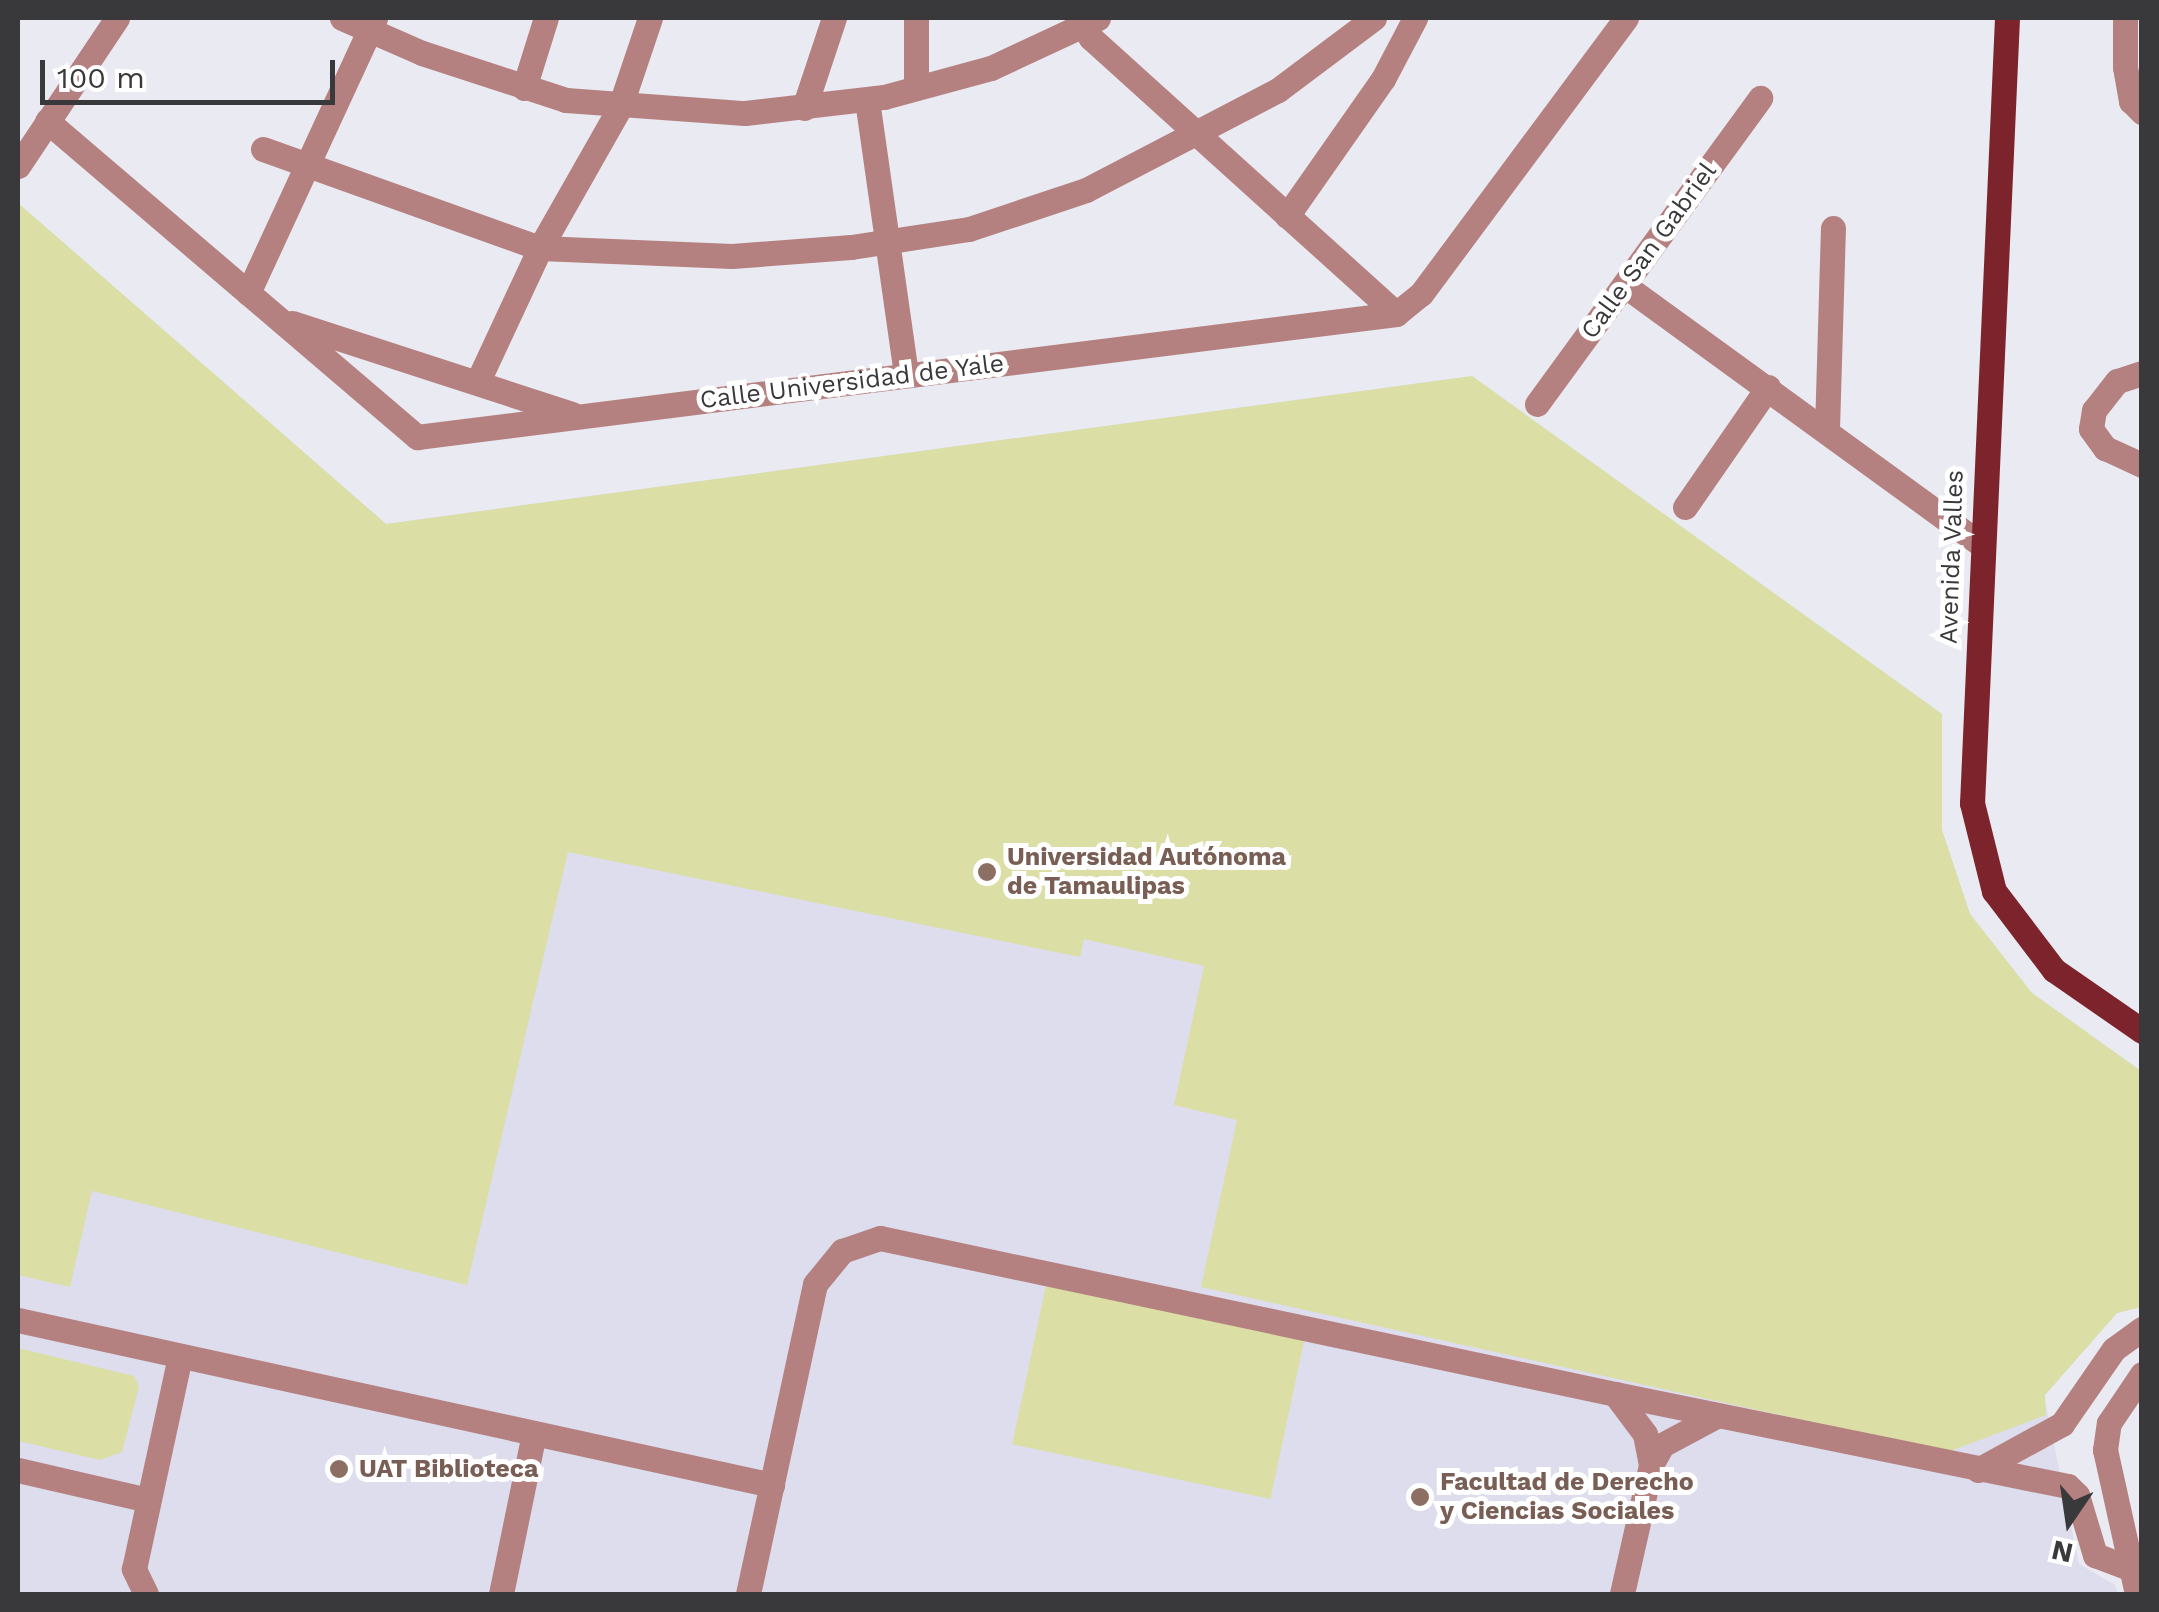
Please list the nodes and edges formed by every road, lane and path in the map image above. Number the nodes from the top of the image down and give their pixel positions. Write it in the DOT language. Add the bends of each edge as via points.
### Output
graph roads {
  1 [pos="117,18"];
  2 [pos="342,18"];
  3 [pos="546,18"];
  4 [pos="650,18"];
  5 [pos="834,18"];
  6 [pos="916,18"];
  7 [pos="1374,18"];
  8 [pos="1415,18"];
  9 [pos="1626,18"];
  10 [pos="2007,18"];
  11 [pos="2126,18"];
  12 [pos="1086,21"];
  13 [pos="372,25"];
  14 [pos="524,88"];
  15 [pos="916,88"];
  16 [pos="1760,98"];
  17 [pos="866,100"];
  18 [pos="620,107"];
  19 [pos="804,108"];
  20 [pos="2142,112"];
  21 [pos="48,121"];
  22 [pos="1194,132"];
  23 [pos="263,149"];
  24 [pos="18,166"];
  25 [pos="304,168"];
  26 [pos="1287,216"];
  27 [pos="1834,228"];
  28 [pos="887,242"];
  29 [pos="540,248"];
  30 [pos="1624,285"];
  31 [pos="248,293"];
  32 [pos="1396,314"];
  33 [pos="278,318"];
  34 [pos="2142,373"];
  35 [pos="906,374"];
  36 [pos="478,382"];
  37 [pos="1768,387"];
  38 [pos="1538,404"];
  39 [pos="577,416"];
  40 [pos="1828,429"];
  41 [pos="2142,465"];
  42 [pos="1685,507"];
  43 [pos="1982,545"];
  44 [pos="2142,1031"];
  45 [pos="18,1320"];
  46 [pos="2142,1328"];
  47 [pos="180,1356"];
  48 [pos="2142,1374"];
  49 [pos="1614,1394"];
  50 [pos="1718,1415"];
  51 [pos="534,1433"];
  52 [pos="2023,1448"];
  53 [pos="1651,1465"];
  54 [pos="18,1470"];
  55 [pos="1978,1470"];
  56 [pos="2033,1478"];
  57 [pos="772,1485"];
  58 [pos="148,1500"];
  59 [pos="2129,1568"];
  60 [pos="146,1594"];
  61 [pos="501,1594"];
  62 [pos="748,1594"];
  63 [pos="1622,1594"];
  64 [pos="2137,1594"];
  1 -- 21 [label="street"];
  2 -- 13 [label="street"];
  3 -- 14 [label="street"];
  4 -- 18 [label="street"];
  5 -- 19 [label="street"];
  6 -- 15 [label="street"];
  7 -- 22 [label="street" via="1278,90"];
  8 -- 26 [label="street" via="1366,106"];
  9 -- 32 [label="street" via="1421,294"];
  10 -- 43 [label="main road, Avenida Valles"];
  11 -- 20 [label="street" via="2125,68 2132,101"];
  12 -- 15 [label="street" via="991,68"];
  12 -- 22 [label="street"];
  13 -- 14 [label="street"];
  13 -- 25 [label="street"];
  14 -- 18 [label="street"];
  15 -- 17 [label="street"];
  16 -- 30 [label="street, Calle San Gabriel"];
  17 -- 19 [label="street"];
  17 -- 28 [label="street"];
  18 -- 19 [label="street" via="745,113"];
  18 -- 29 [label="street"];
  21 -- 24 [label="street"];
  21 -- 31 [label="street, Calle Universidad de Yale"];
  22 -- 26 [label="street"];
  22 -- 28 [label="street" via="1086,190 969,230"];
  23 -- 25 [label="street"];
  25 -- 29 [label="street"];
  25 -- 31 [label="street"];
  26 -- 32 [label="street"];
  27 -- 40 [label="street"];
  28 -- 29 [label="street" via="732,256"];
  28 -- 35 [label="street"];
  29 -- 36 [label="street"];
  30 -- 37 [label="street"];
  30 -- 38 [label="street, Calle San Gabriel"];
  31 -- 33 [label="street, Calle Universidad de Yale"];
  32 -- 35 [label="street, Calle Universidad de Yale"];
  33 -- 36 [label="street"];
  33 -- 39 [label="street, Calle Universidad de Yale" via="416,437"];
  34 -- 41 [label="street" via="2117,380 2094,410 2092,429 2104,448"];
  35 -- 39 [label="street, Calle Universidad de Yale"];
  36 -- 39 [label="street"];
  37 -- 40 [label="street"];
  37 -- 42 [label="street"];
  40 -- 43 [label="street"];
  43 -- 44 [label="main road, Avenida Valles" via="1972,803 1994,891 2054,970"];
  45 -- 47 [label="street"];
  46 -- 52 [label="street" via="2114,1349 2062,1424"];
  47 -- 51 [label="street"];
  47 -- 58 [label="street"];
  48 -- 59 [label="street" via="2109,1422 2105,1450"];
  49 -- 50 [label="street"];
  49 -- 53 [label="street" via="1645,1434"];
  49 -- 57 [label="street" via="880,1238 842,1251 816,1284"];
  50 -- 53 [label="street" via="1674,1436"];
  50 -- 55 [label="street"];
  51 -- 57 [label="street"];
  51 -- 61 [label="street"];
  52 -- 55 [label="street"];
  52 -- 56 [label="street"];
  53 -- 63 [label="street"];
  54 -- 58 [label="street"];
  55 -- 56 [label="street"];
  56 -- 59 [label="street" via="2068,1486 2077,1495 2095,1554"];
  57 -- 62 [label="street"];
  58 -- 60 [label="street" via="134,1568"];
  59 -- 64 [label="street"];
}
